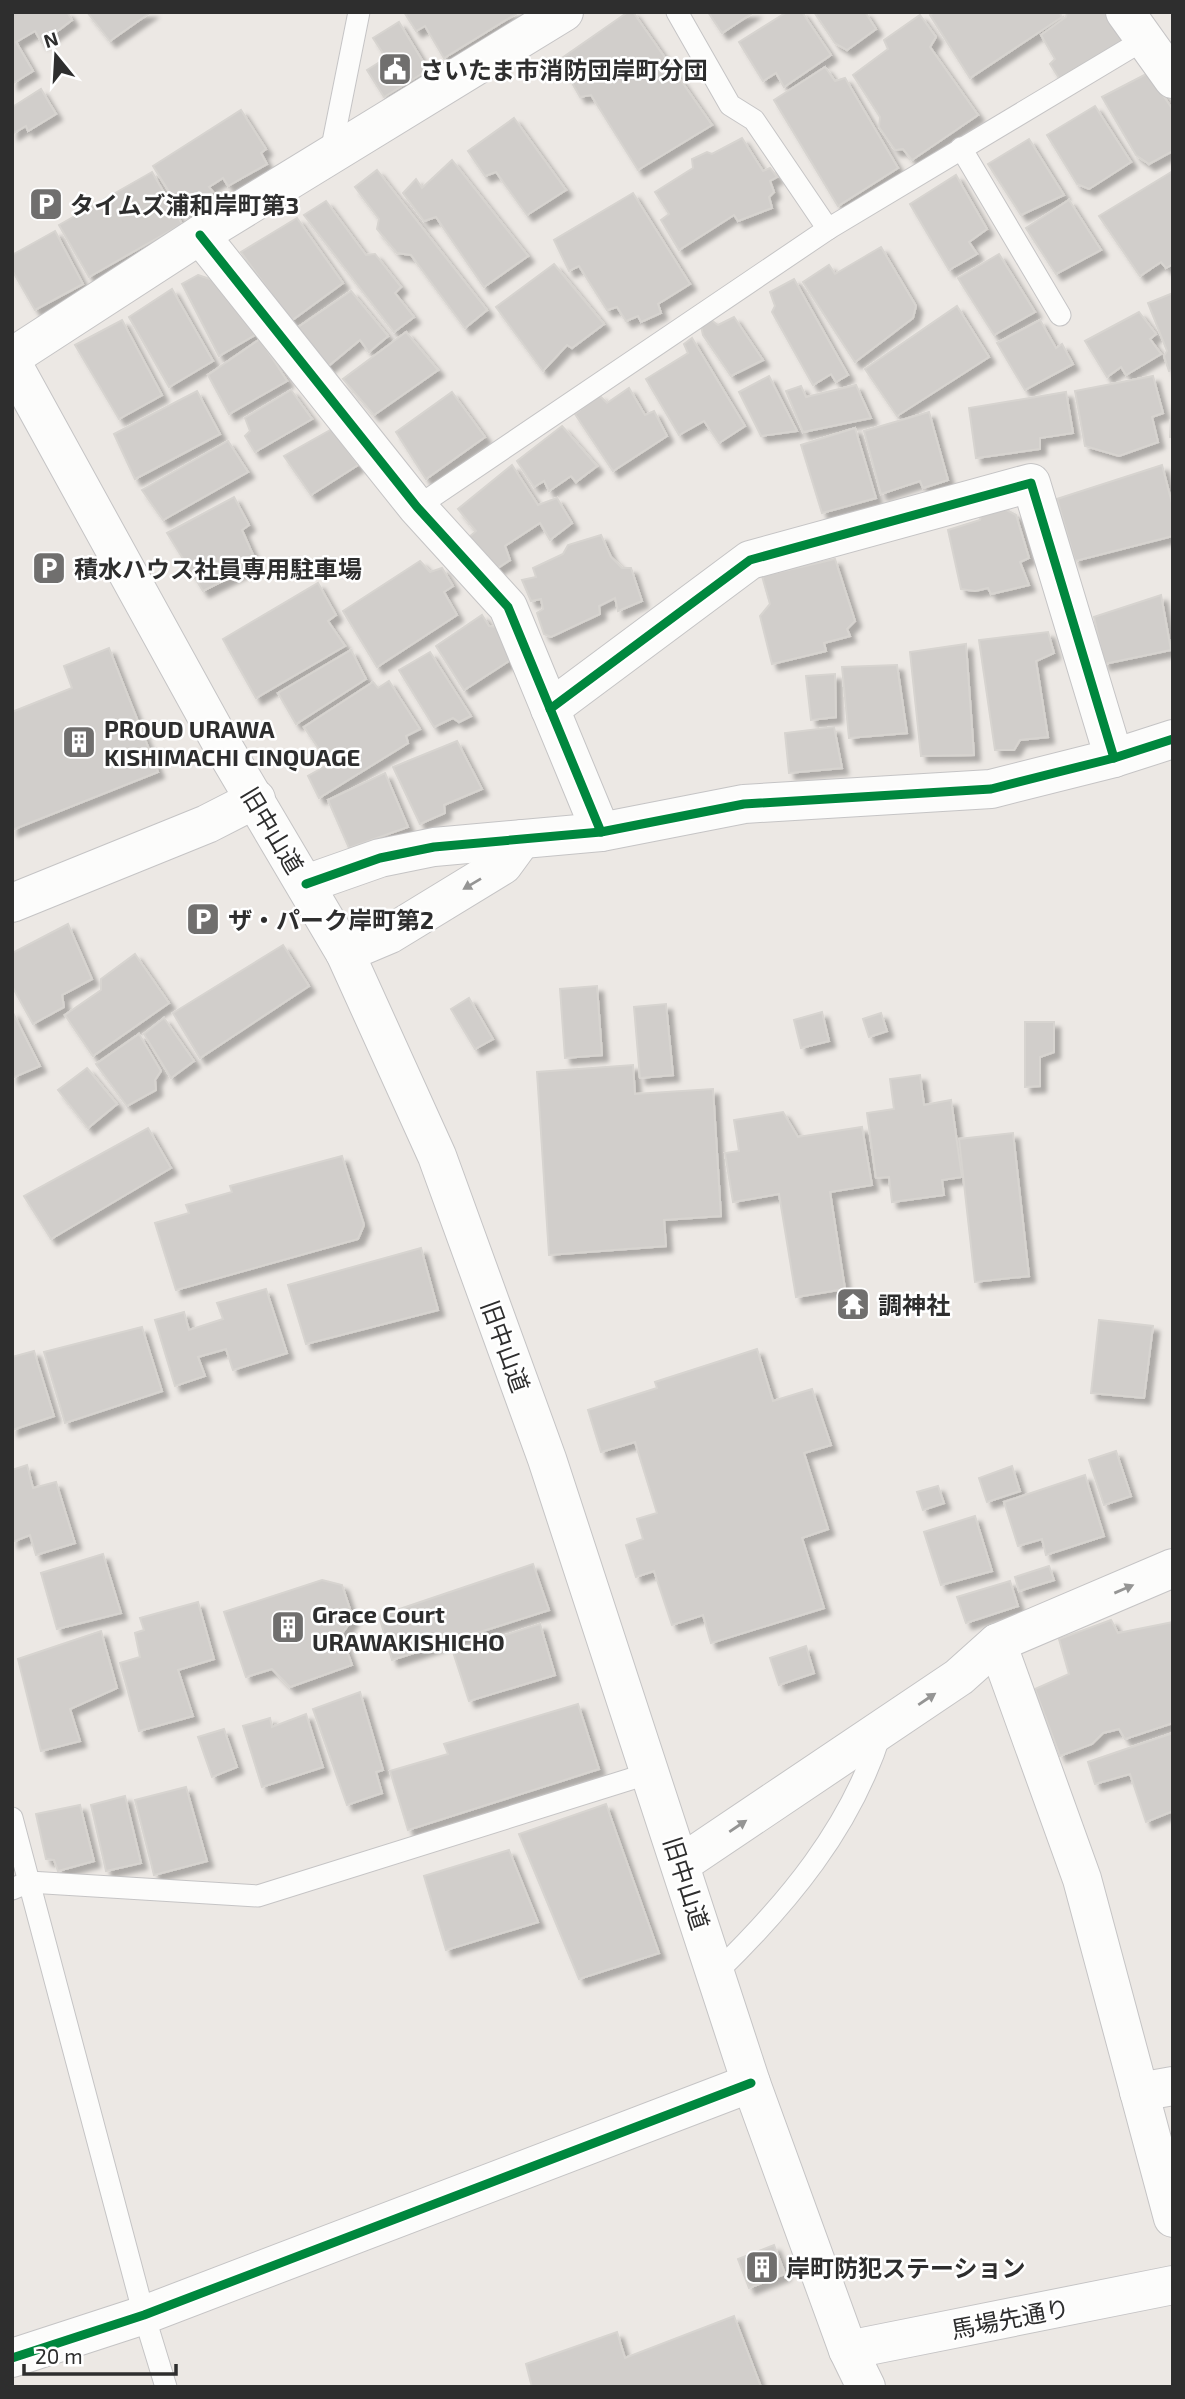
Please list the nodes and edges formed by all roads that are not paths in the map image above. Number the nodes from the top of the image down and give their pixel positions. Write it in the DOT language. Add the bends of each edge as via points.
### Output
graph roads {
  1 [pos="359,12"];
  2 [pos="564,12"];
  3 [pos="677,12"];
  4 [pos="1135,26"];
  5 [pos="1173,79"];
  6 [pos="961,148"];
  7 [pos="330,157"];
  8 [pos="828,229"];
  9 [pos="200,235"];
  10 [pos="1060,315"];
  11 [pos="12,357"];
  12 [pos="12,363"];
  13 [pos="417,507"];
  14 [pos="550,709"];
  15 [pos="1173,739"];
  16 [pos="1114,758"];
  17 [pos="256,799"];
  18 [pos="601,832"];
  19 [pos="522,839"];
  20 [pos="306,884"];
  21 [pos="12,903"];
  22 [pos="345,953"];
  23 [pos="1173,1568"];
  24 [pos="997,1643"];
  25 [pos="881,1729"];
  26 [pos="650,1773"];
  27 [pos="12,1818"];
  28 [pos="681,1864"];
  29 [pos="20,1885"];
  30 [pos="716,1973"];
  31 [pos="751,2083"];
  32 [pos="1156,2089"];
  33 [pos="1173,2218"];
  34 [pos="1173,2285"];
  35 [pos="144,2315"];
  36 [pos="848,2350"];
  37 [pos="12,2358"];
  38 [pos="166,2387"];
  39 [pos="866,2387"];
  1 -- 7 [label="lane"];
  2 -- 7 [label="street"];
  3 -- 8 [label="lane" via="730,105 754,120"];
  4 -- 5 [label="street"];
  4 -- 6 [label="lane"];
  6 -- 8 [label="lane"];
  6 -- 10 [label="lane"];
  7 -- 9 [label="street"];
  8 -- 13 [label="lane"];
  9 -- 11 [label="street"];
  9 -- 13 [label="street"];
  12 -- 17 [label="street, 旧中山道"];
  13 -- 14 [label="street" via="508,607"];
  14 -- 16 [label="street" via="750,560 1031,482"];
  14 -- 18 [label="street"];
  15 -- 16 [label="street"];
  16 -- 18 [label="street" via="991,789 744,804"];
  17 -- 20 [label="street, 旧中山道"];
  17 -- 21 [label="street" via="207,824"];
  18 -- 19 [label="street"];
  19 -- 20 [label="street" via="434,847 380,858"];
  19 -- 22 [label="street, one-way" via="503,865 390,934"];
  20 -- 22 [label="street, 旧中山道"];
  22 -- 26 [label="street, 旧中山道" via="437,1156 547,1459"];
  24 -- 23 [label="street, one-way"];
  25 -- 24 [label="street, one-way" via="959,1677"];
  24 -- 32 [label="street"];
  28 -- 25 [label="street, one-way"];
  25 -- 30 [label="lane" via="869,1768 803,1879 772,1919"];
  26 -- 28 [label="street, 旧中山道"];
  26 -- 29 [label="lane" via="258,1896"];
  27 -- 29 [label="lane"];
  28 -- 30 [label="street, 旧中山道"];
  29 -- 35 [label="lane"];
  30 -- 31 [label="street, 旧中山道"];
  31 -- 35 [label="street"];
  31 -- 36 [label="street, 旧中山道"];
  32 -- 33 [label="street"];
  34 -- 36 [label="street, 馬場先通り"];
  35 -- 37 [label="street"];
  35 -- 38 [label="lane"];
  36 -- 39 [label="street, 旧中山道"];
}
